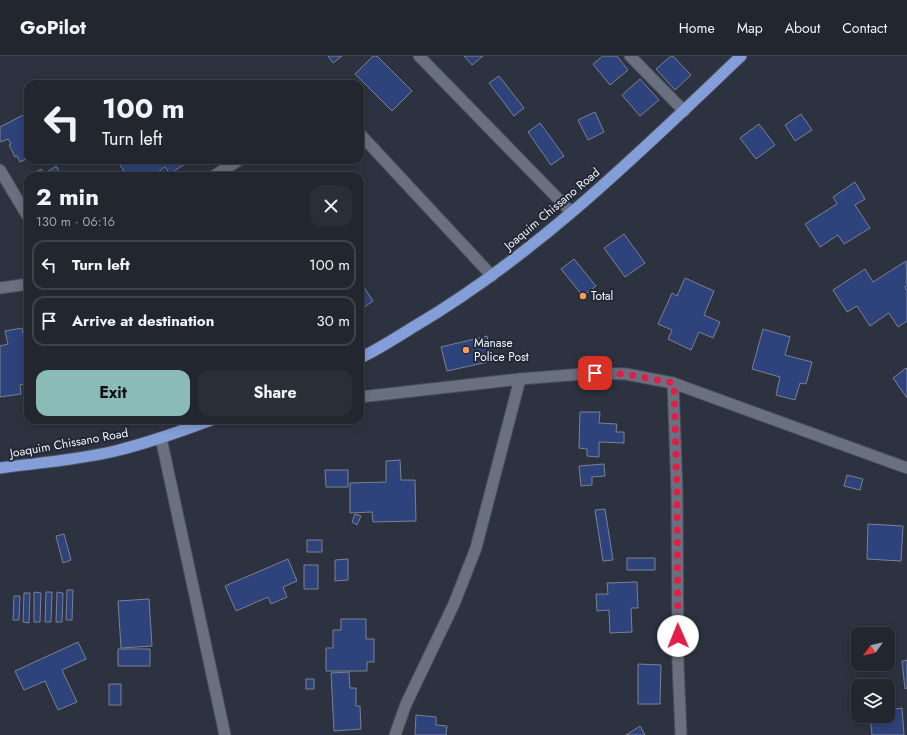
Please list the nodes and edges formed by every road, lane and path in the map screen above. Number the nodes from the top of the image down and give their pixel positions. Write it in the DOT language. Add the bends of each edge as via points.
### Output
graph roads {
  1 [pos="419,56"];
  2 [pos="630,56"];
  3 [pos="741,56"];
  4 [pos="684,111"];
  5 [pos="364,138"];
  6 [pos="233,164"];
  7 [pos="0,170"];
  8 [pos="220,172"];
  9 [pos="24,210"];
  10 [pos="571,212"];
  11 [pos="492,276"];
  12 [pos="24,285"];
  13 [pos="0,288"];
  14 [pos="364,356"];
  15 [pos="520,379"];
  16 [pos="674,383"];
  17 [pos="364,397"];
  18 [pos="200,424"];
  19 [pos="161,438"];
  20 [pos="0,468"];
  21 [pos="907,468"];
  22 [pos="225,735"];
  23 [pos="395,735"];
  24 [pos="681,735"];
  1 -- 10 [label="street"];
  2 -- 4 [label="street"];
  3 -- 4 [label="highway, Joaquim Chissano Road"];
  4 -- 10 [label="highway, Joaquim Chissano Road"];
  5 -- 11 [label="street"];
  6 -- 8 [label="street"];
  7 -- 9 [label="street"];
  10 -- 11 [label="highway, Joaquim Chissano Road"];
  11 -- 14 [label="highway, Joaquim Chissano Road" via="437,313"];
  12 -- 13 [label="street"];
  15 -- 16 [label="street" via="595,373 626,374"];
  15 -- 17 [label="street"];
  15 -- 23 [label="street" via="476,548 454,604 406,704"];
  16 -- 21 [label="street"];
  16 -- 24 [label="street"];
  18 -- 19 [label="highway, Joaquim Chissano Road"];
  19 -- 20 [label="highway, Joaquim Chissano Road" via="114,451"];
  19 -- 22 [label="street"];
}
